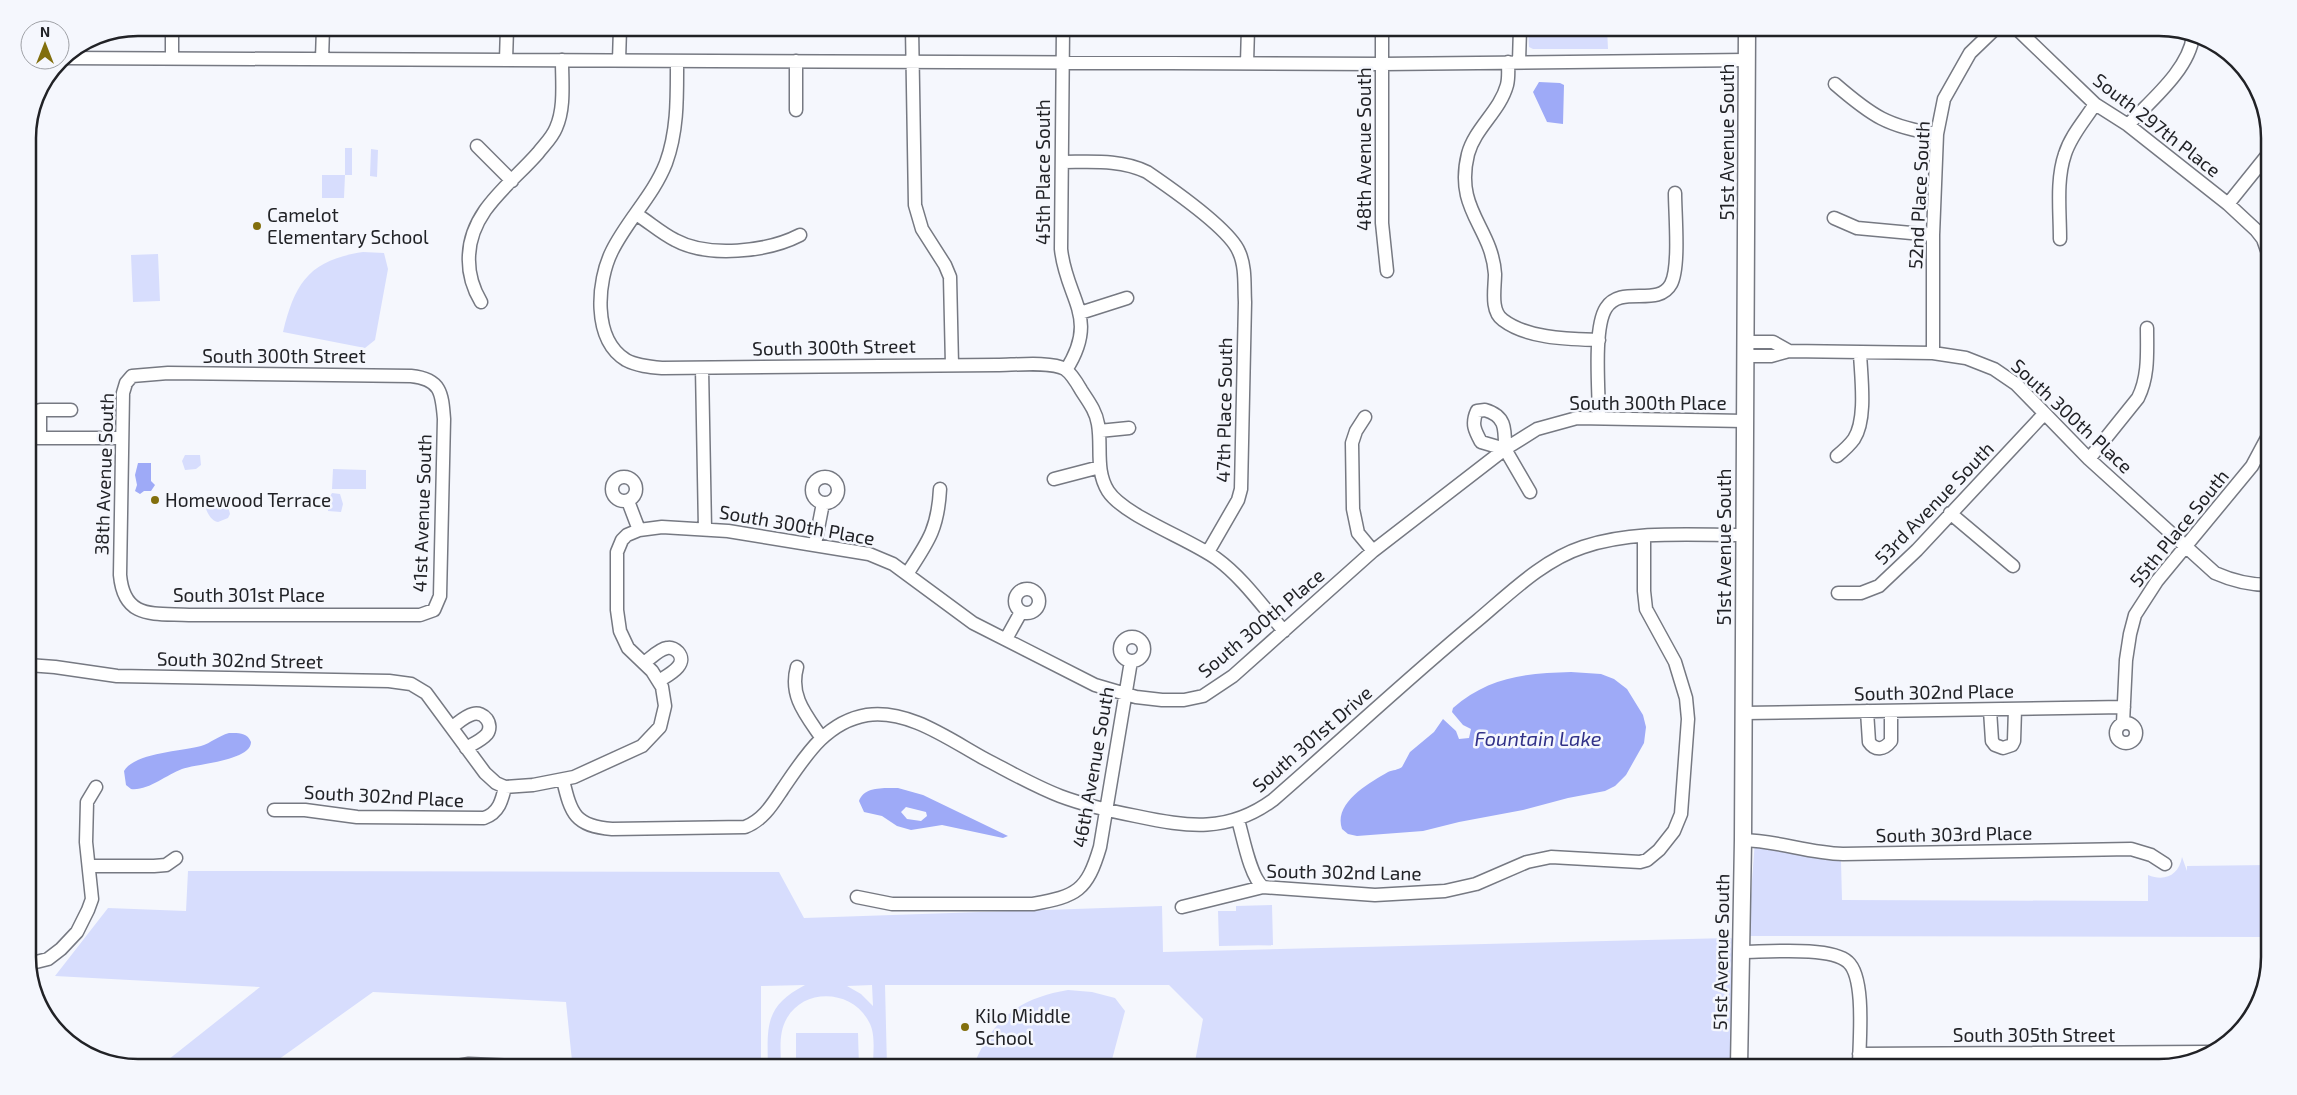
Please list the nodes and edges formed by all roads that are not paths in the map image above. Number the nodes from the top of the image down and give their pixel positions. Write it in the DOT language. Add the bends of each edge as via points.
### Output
graph roads {
  1 [pos="172,36"];
  2 [pos="323,36"];
  3 [pos="507,36"];
  4 [pos="620,36"];
  5 [pos="912,36"];
  6 [pos="1063,36"];
  7 [pos="1248,36"];
  8 [pos="1382,36"];
  9 [pos="1519,36"];
  10 [pos="1747,36"];
  11 [pos="1988,36"];
  12 [pos="2024,36"];
  13 [pos="2192,42"];
  14 [pos="75,58"];
  15 [pos="172,59"];
  16 [pos="322,60"];
  17 [pos="506,60"];
  18 [pos="562,60"];
  19 [pos="1747,60"];
  20 [pos="619,61"];
  21 [pos="677,61"];
  22 [pos="796,61"];
  23 [pos="911,62"];
  24 [pos="1514,62"];
  25 [pos="1062,63"];
  26 [pos="1247,63"];
  27 [pos="1382,64"];
  28 [pos="1835,84"];
  29 [pos="2095,104"];
  30 [pos="796,110"];
  31 [pos="2128,125"];
  32 [pos="1937,134"];
  33 [pos="477,146"];
  34 [pos="1062,162"];
  35 [pos="2261,163"];
  36 [pos="512,181"];
  37 [pos="1676,193"];
  38 [pos="2228,204"];
  39 [pos="636,214"];
  40 [pos="1834,218"];
  41 [pos="800,235"];
  42 [pos="1933,236"];
  43 [pos="2261,238"];
  44 [pos="2060,239"];
  45 [pos="1387,271"];
  46 [pos="1127,298"];
  47 [pos="481,302"];
  48 [pos="1080,313"];
  49 [pos="2147,328"];
  50 [pos="1599,340"];
  51 [pos="1745,349"];
  52 [pos="1933,352"];
  53 [pos="1860,353"];
  54 [pos="952,365"];
  55 [pos="702,368"];
  56 [pos="1066,370"];
  57 [pos="126,383"];
  58 [pos="440,390"];
  59 [pos="71,410"];
  60 [pos="2044,414"];
  61 [pos="1365,417"];
  62 [pos="1599,418"];
  63 [pos="1745,421"];
  64 [pos="1129,428"];
  65 [pos="36,429"];
  66 [pos="1099,431"];
  67 [pos="36,438"];
  68 [pos="121,438"];
  69 [pos="1505,448"];
  70 [pos="2261,450"];
  71 [pos="1837,456"];
  72 [pos="2089,459"];
  73 [pos="1100,467"];
  74 [pos="1054,478"];
  75 [pos="940,489"];
  76 [pos="1530,492"];
  77 [pos="628,501"];
  78 [pos="823,503"];
  79 [pos="1950,513"];
  80 [pos="705,529"];
  81 [pos="638,530"];
  82 [pos="1744,535"];
  83 [pos="1644,536"];
  84 [pos="815,544"];
  85 [pos="2186,547"];
  86 [pos="1373,551"];
  87 [pos="1208,552"];
  88 [pos="2013,566"];
  89 [pos="120,567"];
  90 [pos="907,574"];
  91 [pos="2261,585"];
  92 [pos="1838,594"];
  93 [pos="1021,612"];
  94 [pos="410,614"];
  95 [pos="1284,631"];
  96 [pos="1006,639"];
  97 [pos="1131,661"];
  98 [pos="644,663"];
  99 [pos="36,666"];
  100 [pos="797,667"];
  101 [pos="660,681"];
  102 [pos="1125,694"];
  103 [pos="2124,707"];
  104 [pos="2015,709"];
  105 [pos="1990,710"];
  106 [pos="1867,711"];
  107 [pos="1891,711"];
  108 [pos="1744,713"];
  109 [pos="2124,723"];
  110 [pos="452,727"];
  111 [pos="821,737"];
  112 [pos="466,748"];
  113 [pos="563,780"];
  114 [pos="96,787"];
  115 [pos="505,787"];
  116 [pos="274,810"];
  117 [pos="1107,810"];
  118 [pos="1238,820"];
  119 [pos="1743,840"];
  120 [pos="176,858"];
  121 [pos="2165,864"];
  122 [pos="89,866"];
  123 [pos="1263,887"];
  124 [pos="857,897"];
  125 [pos="1182,907"];
  126 [pos="1742,952"];
  127 [pos="36,962"];
  128 [pos="2194,1052"];
  129 [pos="2033,1053"];
  130 [pos="1859,1054"];
  131 [pos="1739,1059"];
  132 [pos="1859,1059"];
  133 [pos="2033,1059"];
  1 -- 15 [label="street"];
  2 -- 16 [label="street"];
  3 -- 17 [label="street"];
  4 -- 20 [label="street"];
  5 -- 23 [label="street"];
  6 -- 25 [label="street, 45th Place South"];
  7 -- 26 [label="street"];
  8 -- 27 [label="street, 48th Avenue South"];
  9 -- 24 [label="street"];
  10 -- 19 [label="main road, 51st Avenue South"];
  11 -- 32 [label="street, 52nd Place South" via="1970,53 1944,99"];
  12 -- 29 [label="street, South 297th Place"];
  13 -- 31 [label="street" via="2183,64"];
  14 -- 15 [label="street"];
  15 -- 16 [label="street"];
  16 -- 17 [label="street"];
  17 -- 18 [label="street"];
  18 -- 20 [label="street"];
  18 -- 36 [label="street" via="561,106 556,127 549,140"];
  19 -- 24 [label="street"];
  19 -- 51 [label="main road, 51st Avenue South"];
  20 -- 21 [label="street"];
  21 -- 22 [label="street"];
  21 -- 39 [label="street" via="676,116 670,151 654,190"];
  22 -- 23 [label="street"];
  22 -- 30 [label="street"];
  23 -- 25 [label="street"];
  23 -- 54 [label="street" via="913,196 919,222 950,277"];
  24 -- 27 [label="street"];
  24 -- 50 [label="street" via="1505,90 1473,142 1464,182 1471,211 1493,261 1497,312 1510,324 1543,335"];
  25 -- 26 [label="street"];
  25 -- 34 [label="street, 45th Place South"];
  26 -- 27 [label="street"];
  27 -- 45 [label="street, 48th Avenue South" via="1382,229"];
  28 -- 32 [label="street" via="1883,121 1913,131"];
  29 -- 31 [label="street, South 297th Place"];
  29 -- 44 [label="street" via="2065,153 2060,175"];
  31 -- 38 [label="street, South 297th Place"];
  32 -- 42 [label="street, 52nd Place South"];
  33 -- 36 [label="street"];
  34 -- 48 [label="street, 45th Place South" via="1062,255"];
  34 -- 87 [label="street, 47th Place South" via="1114,163 1139,168 1219,227 1234,242 1242,260 1245,302 1242,488"];
  35 -- 38 [label="street"];
  36 -- 47 [label="street" via="484,211 471,240 469,272"];
  37 -- 50 [label="street" via="1675,267 1670,285 1659,294 1614,300 1606,308"];
  38 -- 43 [label="street, South 297th Place"];
  39 -- 41 [label="street" via="674,240 704,249 759,248"];
  39 -- 55 [label="street, South 300th Street" via="612,252 602,286 602,316 611,344 625,359 634,363 663,368"];
  40 -- 42 [label="street" via="1857,228"];
  42 -- 52 [label="street, 52nd Place South"];
  46 -- 48 [label="street"];
  48 -- 56 [label="street, 45th Place South" via="1082,330 1079,344"];
  49 -- 72 [label="street" via="2144,387"];
  50 -- 62 [label="street"];
  51 -- 53 [label="street, South 300th Place" via="1773,342 1788,351"];
  51 -- 63 [label="main road, 51st Avenue South"];
  52 -- 53 [label="street, South 300th Place"];
  52 -- 60 [label="street, South 300th Place" via="1966,358 1994,369 2016,384"];
  53 -- 71 [label="street" via="1859,426 1850,444"];
  54 -- 55 [label="street, South 300th Street"];
  54 -- 56 [label="street, South 300th Street" via="1040,365"];
  55 -- 80 [label="street"];
  56 -- 66 [label="street" via="1094,410"];
  57 -- 58 [label="street, South 300th Street" via="135,375 161,373 376,375 418,377 430,380"];
  57 -- 68 [label="street, 38th Avenue South"];
  58 -- 94 [label="street, 41st Avenue South" via="444,419 440,599 430,613"];
  59 -- 65 [label="street" via="40,410"];
  60 -- 72 [label="street, South 300th Place"];
  60 -- 79 [label="street, 53rd Avenue South"];
  61 -- 86 [label="street" via="1352,443 1353,509 1358,532"];
  62 -- 63 [label="street, South 300th Place"];
  62 -- 69 [label="street, South 300th Place" via="1577,418 1551,424"];
  63 -- 82 [label="main road, 51st Avenue South"];
  64 -- 66 [label="street"];
  66 -- 73 [label="street"];
  67 -- 68 [label="street"];
  68 -- 89 [label="street, 38th Avenue South"];
  69 -- 76 [label="street"];
  69 -- 86 [label="street, South 300th Place"];
  70 -- 85 [label="street, 55th Place South" via="2252,466"];
  72 -- 85 [label="street, South 300th Place"];
  73 -- 74 [label="street"];
  73 -- 87 [label="street" via="1108,490 1119,503"];
  75 -- 90 [label="street" via="934,528"];
  77 -- 81 [label="street"];
  78 -- 84 [label="street"];
  79 -- 88 [label="street"];
  79 -- 92 [label="street, 53rd Avenue South" via="1879,586 1861,593"];
  80 -- 81 [label="street, South 300th Place" via="662,527"];
  80 -- 84 [label="street, South 300th Place"];
  81 -- 98 [label="street" via="627,535 619,546 616,597 623,639"];
  82 -- 83 [label="street, South 301st Drive"];
  82 -- 108 [label="main road, 51st Avenue South"];
  83 -- 118 [label="street, South 301st Drive" via="1600,542 1553,561 1430,660 1273,800"];
  83 -- 123 [label="street, South 302nd Lane" via="1645,604 1675,662 1687,706 1684,796 1678,824 1660,850 1640,862 1558,857 1532,860 1476,884 1428,893 1376,896"];
  84 -- 90 [label="street, South 300th Place" via="869,554"];
  85 -- 91 [label="street, South 300th Place" via="2215,572 2232,581"];
  85 -- 103 [label="street, 55th Place South" via="2151,588 2135,615 2126,660"];
  86 -- 95 [label="street, South 300th Place"];
  87 -- 95 [label="street" via="1231,570"];
  89 -- 94 [label="street, South 301st Place" via="126,600 136,609 152,613"];
  90 -- 96 [label="street, South 300th Place" via="953,610"];
  93 -- 96 [label="street"];
  95 -- 102 [label="street, South 300th Place" via="1233,676 1203,696 1174,701"];
  96 -- 102 [label="street, South 300th Place" via="1095,685"];
  97 -- 102 [label="street, 46th Avenue South"];
  98 -- 101 [label="street"];
  98 -- 101 [label="street" via="664,648 678,652 681,660 678,668"];
  99 -- 110 [label="street, South 302nd Street" via="117,676 401,682 420,689"];
  100 -- 111 [label="street" via="794,683 799,704"];
  101 -- 113 [label="street" via="665,713 652,737 637,748"];
  102 -- 117 [label="street, 46th Avenue South"];
  103 -- 104 [label="street, South 302nd Place"];
  103 -- 109 [label="street, 55th Place South"];
  104 -- 105 [label="street, South 302nd Place"];
  104 -- 105 [label="street" via="2014,741 2003,748 1992,741"];
  105 -- 107 [label="street, South 302nd Place"];
  106 -- 107 [label="street, South 302nd Place"];
  106 -- 107 [label="street" via="1869,742 1880,749 1891,741"];
  106 -- 108 [label="street, South 302nd Place"];
  108 -- 119 [label="main road, 51st Avenue South"];
  110 -- 112 [label="street"];
  110 -- 112 [label="street" via="471,714 487,718 486,734"];
  111 -- 113 [label="street" via="764,816 751,824 732,828 612,829 593,826 574,815"];
  111 -- 117 [label="street, South 301st Drive" via="836,726 858,717 877,714 899,717 926,727 1059,796"];
  112 -- 115 [label="street" via="485,773"];
  113 -- 115 [label="street"];
  114 -- 122 [label="street" via="87,802"];
  115 -- 116 [label="street, South 302nd Place" via="498,808 484,818 357,817 305,810"];
  117 -- 118 [label="street, South 301st Drive" via="1194,826"];
  117 -- 124 [label="street, 46th Avenue South" via="1094,867 1079,889 1068,896 1033,904 881,903"];
  118 -- 123 [label="street" via="1253,869"];
  119 -- 121 [label="street, South 303rd Place" via="1776,842 1815,852 1843,854 2131,849 2151,855"];
  119 -- 126 [label="main road, 51st Avenue South"];
  120 -- 122 [label="street" via="166,865"];
  122 -- 127 [label="street" via="92,899 77,932 54,955"];
  123 -- 125 [label="street, South 302nd Lane"];
  126 -- 130 [label="street" via="1830,954 1848,962 1854,971 1859,994"];
  126 -- 131 [label="main road, 51st Avenue South"];
  128 -- 129 [label="street, South 305th Street"];
  129 -- 130 [label="street, South 305th Street"];
  129 -- 133 [label="street"];
  130 -- 132 [label="street"];
}
